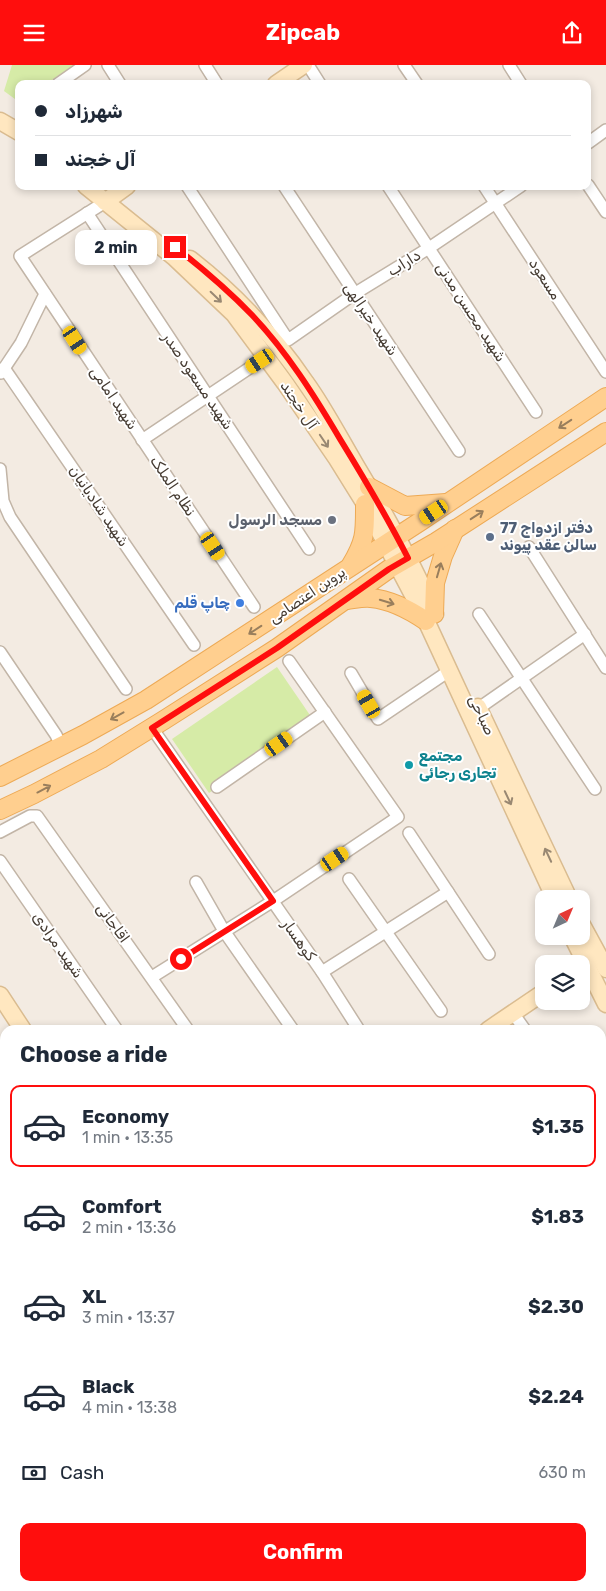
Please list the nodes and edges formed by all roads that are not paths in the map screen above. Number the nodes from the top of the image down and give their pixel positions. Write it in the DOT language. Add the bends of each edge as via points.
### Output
graph roads {
  1 [pos="85,65"];
  2 [pos="108,65"];
  3 [pos="205,65"];
  4 [pos="304,65"];
  5 [pos="308,65"];
  6 [pos="404,65"];
  7 [pos="509,65"];
  8 [pos="64,80"];
  9 [pos="117,80"];
  10 [pos="214,80"];
  11 [pos="282,80"];
  12 [pos="317,80"];
  13 [pos="413,80"];
  14 [pos="518,80"];
  15 [pos="0,121"];
  16 [pos="15,130"];
  17 [pos="606,130"];
  18 [pos="591,141"];
  19 [pos="190,190"];
  20 [pos="287,190"];
  21 [pos="391,190"];
  22 [pos="487,190"];
  23 [pos="515,190"];
  24 [pos="591,190"];
  25 [pos="112,192"];
  26 [pos="495,203"];
  27 [pos="606,212"];
  28 [pos="87,213"];
  29 [pos="429,248"];
  30 [pos="45,294"];
  31 [pos="354,294"];
  32 [pos="266,357"];
  33 [pos="2,371"];
  34 [pos="606,372"];
  35 [pos="208,396"];
  36 [pos="606,397"];
  37 [pos="536,412"];
  38 [pos="606,432"];
  39 [pos="142,440"];
  40 [pos="459,451"];
  41 [pos="0,469"];
  42 [pos="367,495"];
  43 [pos="447,503"];
  44 [pos="455,529"];
  45 [pos="391,540"];
  46 [pos="529,547"];
  47 [pos="309,549"];
  48 [pos="402,561"];
  49 [pos="350,566"];
  50 [pos="344,600"];
  51 [pos="254,607"];
  52 [pos="479,614"];
  53 [pos="430,617"];
  54 [pos="585,634"];
  55 [pos="194,645"];
  56 [pos="0,652"];
  57 [pos="289,661"];
  58 [pos="606,668"];
  59 [pos="450,671"];
  60 [pos="351,673"];
  61 [pos="522,678"];
  62 [pos="126,689"];
  63 [pos="479,708"];
  64 [pos="325,712"];
  65 [pos="152,728"];
  66 [pos="61,746"];
  67 [pos="0,777"];
  68 [pos="218,787"];
  69 [pos="596,789"];
  70 [pos="0,810"];
  71 [pos="0,832"];
  72 [pos="409,833"];
  73 [pos="0,861"];
  74 [pos="349,879"];
  75 [pos="196,882"];
  76 [pos="550,890"];
  77 [pos="565,890"];
  78 [pos="448,892"];
  79 [pos="273,901"];
  80 [pos="224,931"];
  81 [pos="386,931"];
  82 [pos="581,945"];
  83 [pos="590,945"];
  84 [pos="489,953"];
  85 [pos="596,961"];
  86 [pos="322,972"];
  87 [pos="152,977"];
  88 [pos="0,995"];
  89 [pos="535,998"];
  90 [pos="606,1004"];
  91 [pos="441,1011"];
  92 [pos="0,1012"];
  93 [pos="513,1013"];
  94 [pos="9,1025"];
  95 [pos="21,1025"];
  96 [pos="114,1025"];
  97 [pos="185,1025"];
  98 [pos="290,1025"];
  99 [pos="356,1025"];
  100 [pos="495,1025"];
  101 [pos="521,1025"];
  1 -- 8 [label="street"];
  2 -- 9 [label="street"];
  3 -- 10 [label="street"];
  4 -- 11 [label="street"];
  5 -- 12 [label="street"];
  6 -- 13 [label="street"];
  7 -- 14 [label="street"];
  15 -- 16 [label="street"];
  17 -- 18 [label="street"];
  19 -- 31 [label="street, داراب" via="288,340"];
  20 -- 31 [label="street, شهید خیرالهی"];
  21 -- 29 [label="street, شهید محسن مدنی"];
  22 -- 26 [label="street, مسعود"];
  23 -- 26 [label="street, داراب"];
  24 -- 27 [label="street"];
  25 -- 28 [label="street"];
  25 -- 32 [label="street, آل خجند, one-way" via="234,314"];
  25 -- 42 [label="street, آل خجند" via="218,281 280,347 307,383"];
  26 -- 29 [label="street, داراب"];
  26 -- 34 [label="street, مسعود"];
  28 -- 30 [label="street, شهید امامی" via="20,256"];
  28 -- 35 [label="street, شهید مسعود صدر"];
  29 -- 31 [label="street, داراب"];
  29 -- 37 [label="street, شهید محسن مدنی"];
  30 -- 33 [label="street" via="21,343"];
  30 -- 39 [label="street, شهید امامی"];
  31 -- 40 [label="street, شهید خیرالهی"];
  32 -- 35 [label="street"];
  32 -- 42 [label="street, آل خجند, one-way" via="337,459"];
  33 -- 55 [label="street, شهید شادیانیان"];
  35 -- 39 [label="street"];
  35 -- 47 [label="street, شهید مسعود صدر"];
  36 -- 43 [label="main road, پروین اعتصامی, one-way"];
  44 -- 38 [label="main road, پروین اعتصامی, one-way"];
  39 -- 51 [label="street, نظام الملک"];
  41 -- 62 [label="street" via="3,501 10,517"];
  42 -- 43 [label="main road" via="405,506"];
  42 -- 45 [label="street, آل خجند"];
  42 -- 49 [label="main road" via="365,534"];
  43 -- 45 [label="main road, پروین اعتصامی"];
  44 -- 48 [label="main road, پروین اعتصامی"];
  53 -- 44 [label="main road, one-way" via="435,583"];
  45 -- 48 [label="street, آل خجند"];
  45 -- 49 [label="main road, پروین اعتصامی"];
  46 -- 54 [label="street"];
  48 -- 50 [label="main road, پروین اعتصامی"];
  48 -- 53 [label="street, صباحی"];
  49 -- 66 [label="main road, پروین اعتصامی, one-way" via="146,700"];
  50 -- 53 [label="main road, one-way" via="370,597"];
  50 -- 65 [label="main road, پروین اعتصامی" via="277,648"];
  52 -- 61 [label="street"];
  53 -- 59 [label="street, صباحی"];
  53 -- 63 [label="street, صباحی"];
  54 -- 58 [label="street"];
  54 -- 61 [label="street"];
  56 -- 66 [label="street"];
  57 -- 64 [label="street"];
  59 -- 60 [label="street" via="378,719"];
  59 -- 76 [label="street, صباحی, one-way"];
  61 -- 63 [label="street"];
  61 -- 69 [label="street"];
  77 -- 63 [label="street, صباحی, one-way"];
  64 -- 68 [label="street"];
  64 -- 79 [label="street" via="398,817"];
  70 -- 65 [label="main road, پروین اعتصامی, one-way" via="101,759"];
  65 -- 79 [label="street, کوهسار"];
  66 -- 67 [label="main road, پروین اعتصامی"];
  71 -- 87 [label="street, اقاجانی" via="30,815 37,816"];
  72 -- 78 [label="street"];
  73 -- 96 [label="street, شهید مرادی"];
  74 -- 81 [label="street"];
  75 -- 80 [label="street"];
  78 -- 81 [label="street"];
  78 -- 84 [label="street"];
  79 -- 80 [label="street"];
  79 -- 86 [label="street, کوهسار"];
  80 -- 87 [label="street"];
  80 -- 98 [label="street"];
  81 -- 86 [label="street"];
  81 -- 91 [label="street"];
  82 -- 85 [label="street"];
  83 -- 85 [label="street"];
  85 -- 90 [label="street"];
  86 -- 99 [label="street, کوهسار"];
  87 -- 97 [label="street, اقاجانی"];
  88 -- 95 [label="street"];
  89 -- 93 [label="street"];
  92 -- 94 [label="street"];
  93 -- 100 [label="street"];
  93 -- 101 [label="street"];
}
